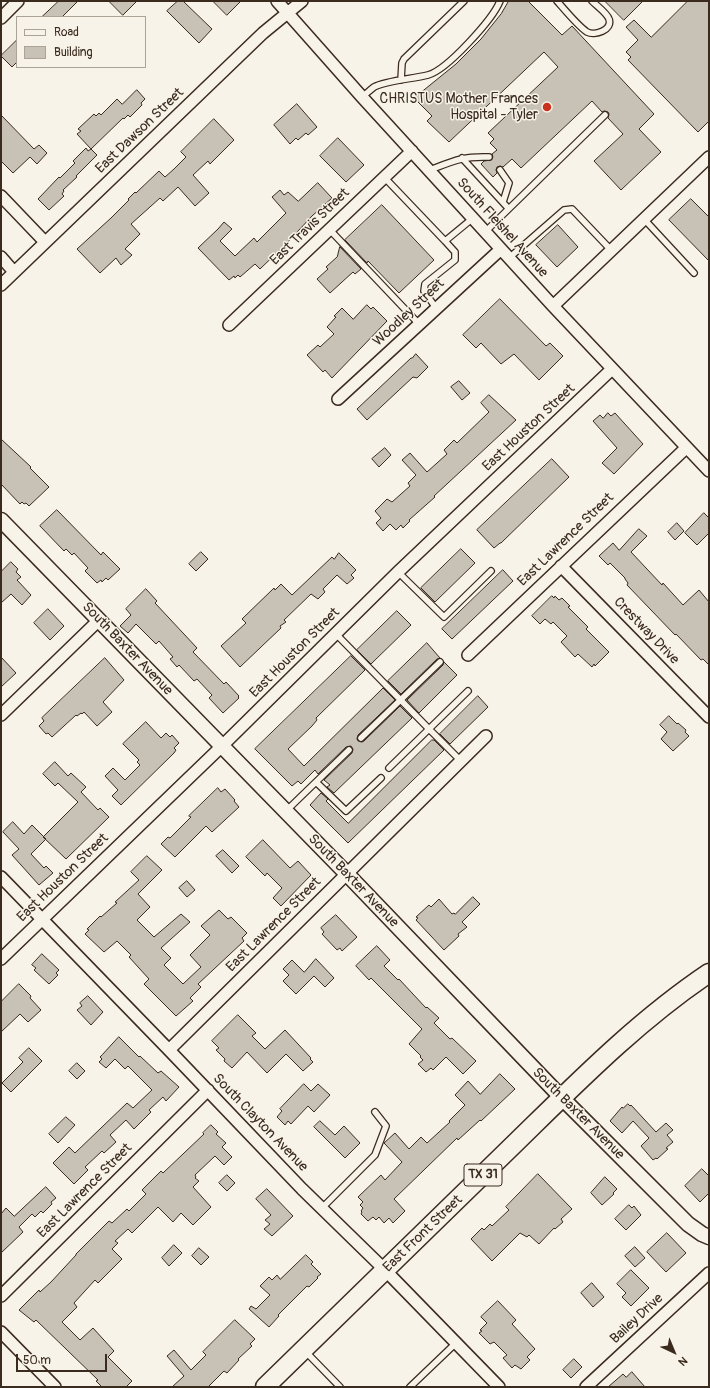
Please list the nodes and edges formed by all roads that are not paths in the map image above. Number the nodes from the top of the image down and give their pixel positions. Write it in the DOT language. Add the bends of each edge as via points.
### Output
graph roads {
  1 [pos="18,1"];
  2 [pos="277,1"];
  3 [pos="302,1"];
  4 [pos="464,1"];
  5 [pos="500,1"];
  6 [pos="557,1"];
  7 [pos="592,1"];
  8 [pos="287,12"];
  9 [pos="1,18"];
  10 [pos="401,80"];
  11 [pos="362,97"];
  12 [pos="605,115"];
  13 [pos="412,151"];
  14 [pos="489,157"];
  15 [pos="462,158"];
  16 [pos="707,164"];
  17 [pos="430,170"];
  18 [pos="500,170"];
  19 [pos="384,177"];
  20 [pos="1,196"];
  21 [pos="503,202"];
  22 [pos="508,208"];
  23 [pos="473,218"];
  24 [pos="644,219"];
  25 [pos="329,229"];
  26 [pos="485,232"];
  27 [pos="445,241"];
  28 [pos="45,242"];
  29 [pos="501,249"];
  30 [pos="611,250"];
  31 [pos="1,257"];
  32 [pos="509,258"];
  33 [pos="14,272"];
  34 [pos="694,273"];
  35 [pos="1,285"];
  36 [pos="553,306"];
  37 [pos="436,308"];
  38 [pos="419,324"];
  39 [pos="229,325"];
  40 [pos="612,369"];
  41 [pos="338,399"];
  42 [pos="686,448"];
  43 [pos="709,472"];
  44 [pos="3,525"];
  45 [pos="561,566"];
  46 [pos="491,571"];
  47 [pos="398,572"];
  48 [pos="99,620"];
  49 [pos="336,634"];
  50 [pos="468,655"];
  51 [pos="440,662"];
  52 [pos="468,691"];
  53 [pos="400,700"];
  54 [pos="1,715"];
  55 [pos="709,717"];
  56 [pos="429,729"];
  57 [pos="486,736"];
  58 [pos="361,738"];
  59 [pos="222,746"];
  60 [pos="349,750"];
  61 [pos="461,761"];
  62 [pos="389,768"];
  63 [pos="381,778"];
  64 [pos="316,782"];
  65 [pos="286,811"];
  66 [pos="347,874"];
  67 [pos="1,876"];
  68 [pos="42,919"];
  69 [pos="1,959"];
  70 [pos="709,973"];
  71 [pos="169,1050"];
  72 [pos="208,1090"];
  73 [pos="562,1098"];
  74 [pos="375,1112"];
  75 [pos="322,1208"];
  76 [pos="709,1237"];
  77 [pos="385,1270"];
  78 [pos="709,1273"];
  79 [pos="1,1296"];
  80 [pos="1,1332"];
  81 [pos="456,1343"];
  82 [pos="303,1350"];
  83 [pos="55,1387"];
  84 [pos="265,1387"];
  85 [pos="340,1387"];
  86 [pos="410,1387"];
  87 [pos="499,1387"];
  88 [pos="586,1387"];
  1 -- 9 [label="street"];
  2 -- 8 [label="street, South Fleishel Avenue"];
  3 -- 8 [label="street, East Dawson Street"];
  4 -- 10 [label="lane" via="404,59"];
  5 -- 10 [label="lane" via="474,36 439,70 428,75"];
  6 -- 7 [label="lane" via="586,31 596,34 604,31 609,21 606,14"];
  8 -- 11 [label="street, South Fleishel Avenue"];
  8 -- 28 [label="street, East Dawson Street"];
  10 -- 11 [label="lane" via="376,86"];
  11 -- 13 [label="street, South Fleishel Avenue"];
  12 -- 22 [label="lane"];
  13 -- 17 [label="street, South Fleishel Avenue"];
  13 -- 19 [label="street, East Travis Street"];
  14 -- 15 [label="lane"];
  15 -- 17 [label="lane"];
  15 -- 21 [label="lane"];
  16 -- 24 [label="street"];
  17 -- 23 [label="street, South Fleishel Avenue"];
  18 -- 21 [label="lane" via="509,183"];
  19 -- 25 [label="street, East Travis Street"];
  19 -- 27 [label="lane"];
  20 -- 28 [label="street"];
  21 -- 22 [label="lane"];
  22 -- 26 [label="lane"];
  23 -- 26 [label="street, South Fleishel Avenue"];
  23 -- 27 [label="lane"];
  24 -- 30 [label="street"];
  24 -- 34 [label="lane"];
  25 -- 38 [label="lane"];
  25 -- 39 [label="street, East Travis Street"];
  26 -- 29 [label="street, South Fleishel Avenue"];
  27 -- 37 [label="lane" via="455,252 454,260 425,284 424,291"];
  28 -- 33 [label="street, East Dawson Street"];
  29 -- 32 [label="street, South Fleishel Avenue"];
  29 -- 37 [label="street, Woodley Street"];
  30 -- 32 [label="lane" via="572,210 564,210"];
  30 -- 36 [label="street"];
  31 -- 33 [label="street"];
  32 -- 36 [label="street, South Fleishel Avenue"];
  33 -- 35 [label="street, East Dawson Street"];
  36 -- 40 [label="street, South Fleishel Avenue"];
  37 -- 38 [label="street, Woodley Street"];
  38 -- 41 [label="street, Woodley Street"];
  40 -- 42 [label="street, South Fleishel Avenue"];
  40 -- 47 [label="street, East Houston Street"];
  42 -- 43 [label="street, South Fleishel Avenue"];
  42 -- 45 [label="street, East Lawrence Street"];
  44 -- 48 [label="street, South Baxter Avenue"];
  45 -- 50 [label="street, East Lawrence Street"];
  45 -- 55 [label="street, Crestway Drive"];
  46 -- 47 [label="lane" via="444,617"];
  47 -- 49 [label="street, East Houston Street"];
  48 -- 54 [label="street"];
  48 -- 59 [label="street, South Baxter Avenue"];
  49 -- 53 [label="lane"];
  49 -- 59 [label="street, East Houston Street"];
  51 -- 53 [label="lane"];
  52 -- 56 [label="lane"];
  53 -- 56 [label="lane"];
  53 -- 58 [label="lane"];
  56 -- 61 [label="lane"];
  56 -- 62 [label="lane"];
  57 -- 61 [label="street, East Lawrence Street"];
  59 -- 65 [label="street, South Baxter Avenue"];
  59 -- 68 [label="street, East Houston Street"];
  60 -- 64 [label="lane"];
  61 -- 66 [label="street, East Lawrence Street"];
  63 -- 64 [label="lane" via="346,811"];
  64 -- 65 [label="lane"];
  65 -- 66 [label="street, South Baxter Avenue"];
  66 -- 71 [label="street, East Lawrence Street"];
  66 -- 73 [label="street, South Baxter Avenue"];
  67 -- 68 [label="street, South Clayton Avenue"];
  68 -- 69 [label="street, East Houston Street"];
  68 -- 71 [label="street, South Clayton Avenue"];
  70 -- 73 [label="main road, East Front Street / TX 31" via="649,1018"];
  71 -- 72 [label="street, South Clayton Avenue"];
  72 -- 75 [label="street, South Clayton Avenue"];
  72 -- 79 [label="street, East Lawrence Street"];
  73 -- 76 [label="street, South Baxter Avenue" via="688,1224"];
  73 -- 77 [label="main road, East Front Street / TX 31"];
  74 -- 75 [label="lane" via="386,1126 375,1155"];
  75 -- 77 [label="street, South Clayton Avenue"];
  77 -- 81 [label="street, South Clayton Avenue"];
  77 -- 82 [label="main road, East Front Street / TX 31"];
  78 -- 88 [label="street, Bailey Drive"];
  80 -- 83 [label="street"];
  81 -- 86 [label="lane"];
  81 -- 87 [label="street, South Clayton Avenue"];
  82 -- 84 [label="main road, East Front Street / TX 31"];
  82 -- 85 [label="lane"];
}
